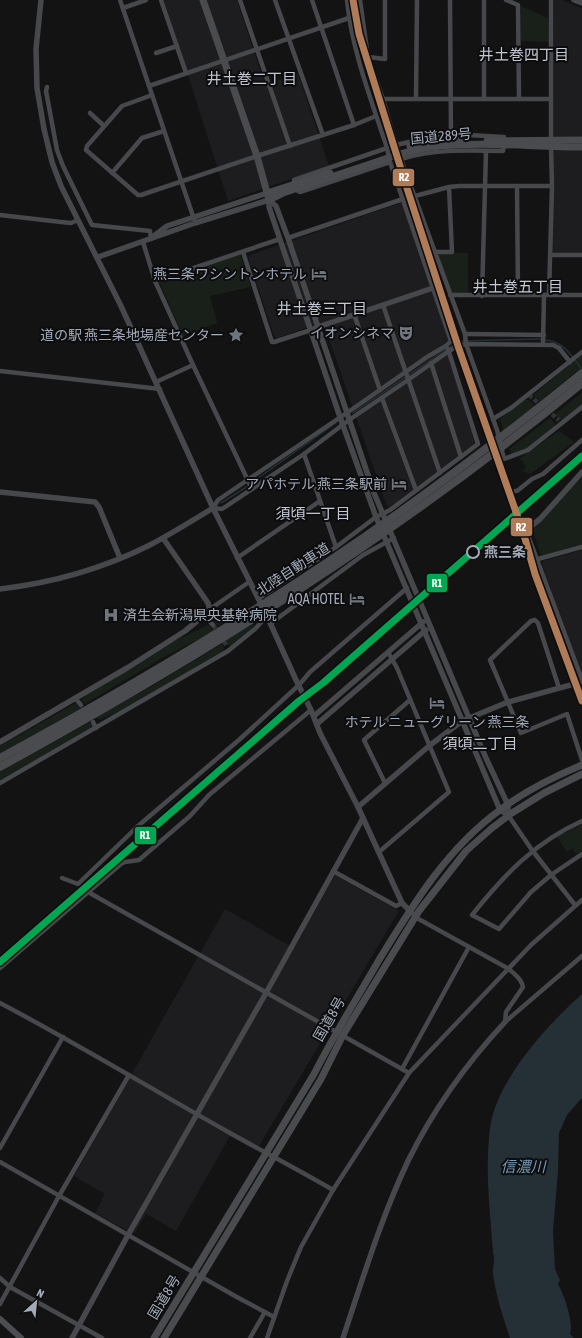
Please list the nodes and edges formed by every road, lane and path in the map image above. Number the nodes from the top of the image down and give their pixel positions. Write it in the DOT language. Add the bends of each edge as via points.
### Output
graph roads {
  1 [pos="41,0"];
  2 [pos="120,0"];
  3 [pos="146,0"];
  4 [pos="161,0"];
  5 [pos="204,0"];
  6 [pos="240,0"];
  7 [pos="275,0"];
  8 [pos="312,0"];
  9 [pos="347,0"];
  10 [pos="360,0"];
  11 [pos="385,0"];
  12 [pos="417,0"];
  13 [pos="450,0"];
  14 [pos="484,0"];
  15 [pos="506,0"];
  16 [pos="518,0"];
  17 [pos="552,0"];
  18 [pos="574,0"];
  19 [pos="582,3"];
  20 [pos="518,6"];
  21 [pos="123,8"];
  22 [pos="349,18"];
  23 [pos="321,27"];
  24 [pos="288,39"];
  25 [pos="177,46"];
  26 [pos="257,50"];
  27 [pos="156,53"];
  28 [pos="368,57"];
  29 [pos="224,62"];
  30 [pos="186,73"];
  31 [pos="149,86"];
  32 [pos="47,87"];
  33 [pos="152,95"];
  34 [pos="383,99"];
  35 [pos="416,99"];
  36 [pos="451,99"];
  37 [pos="484,99"];
  38 [pos="519,99"];
  39 [pos="550,99"];
  40 [pos="90,112"];
  41 [pos="376,116"];
  42 [pos="354,125"];
  43 [pos="104,126"];
  44 [pos="164,131"];
  45 [pos="323,135"];
  46 [pos="582,140"];
  47 [pos="451,141"];
  48 [pos="504,143"];
  49 [pos="551,144"];
  50 [pos="396,145"];
  51 [pos="290,146"];
  52 [pos="582,147"];
  53 [pos="387,148"];
  54 [pos="486,151"];
  55 [pos="257,156"];
  56 [pos="401,159"];
  57 [pos="390,162"];
  58 [pos="112,173"];
  59 [pos="182,181"];
  60 [pos="484,186"];
  61 [pos="517,186"];
  62 [pos="552,186"];
  63 [pos="295,187"];
  64 [pos="449,187"];
  65 [pos="268,196"];
  66 [pos="415,196"];
  67 [pos="403,199"];
  68 [pos="0,215"];
  69 [pos="78,220"];
  70 [pos="194,220"];
  71 [pos="288,238"];
  72 [pos="151,239"];
  73 [pos="280,239"];
  74 [pos="142,242"];
  75 [pos="243,252"];
  76 [pos="435,252"];
  77 [pos="551,254"];
  78 [pos="582,255"];
  79 [pos="98,257"];
  80 [pos="155,281"];
  81 [pos="433,288"];
  82 [pos="450,295"];
  83 [pos="544,295"];
  84 [pos="549,295"];
  85 [pos="482,296"];
  86 [pos="518,296"];
  87 [pos="582,296"];
  88 [pos="383,305"];
  89 [pos="354,314"];
  90 [pos="318,327"];
  91 [pos="311,330"];
  92 [pos="465,335"];
  93 [pos="544,339"];
  94 [pos="466,343"];
  95 [pos="446,346"];
  96 [pos="448,351"];
  97 [pos="582,352"];
  98 [pos="571,361"];
  99 [pos="431,363"];
  100 [pos="193,365"];
  101 [pos="0,371"];
  102 [pos="582,373"];
  103 [pos="407,376"];
  104 [pos="156,382"];
  105 [pos="582,383"];
  106 [pos="582,387"];
  107 [pos="160,389"];
  108 [pos="380,390"];
  109 [pos="382,398"];
  110 [pos="582,407"];
  111 [pos="346,413"];
  112 [pos="340,417"];
  113 [pos="493,419"];
  114 [pos="349,420"];
  115 [pos="343,424"];
  116 [pos="510,436"];
  117 [pos="582,440"];
  118 [pos="304,454"];
  119 [pos="461,457"];
  120 [pos="440,472"];
  121 [pos="582,472"];
  122 [pos="248,481"];
  123 [pos="252,488"];
  124 [pos="416,490"];
  125 [pos="515,491"];
  126 [pos="0,492"];
  127 [pos="320,500"];
  128 [pos="213,508"];
  129 [pos="383,514"];
  130 [pos="376,517"];
  131 [pos="526,530"];
  132 [pos="163,538"];
  133 [pos="394,538"];
  134 [pos="388,542"];
  135 [pos="336,547"];
  136 [pos="582,547"];
  137 [pos="120,558"];
  138 [pos="237,558"];
  139 [pos="538,560"];
  140 [pos="249,582"];
  141 [pos="407,588"];
  142 [pos="0,590"];
  143 [pos="258,599"];
  144 [pos="208,608"];
  145 [pos="204,616"];
  146 [pos="267,616"];
  147 [pos="249,618"];
  148 [pos="427,618"];
  149 [pos="270,624"];
  150 [pos="421,624"];
  151 [pos="213,625"];
  152 [pos="431,626"];
  153 [pos="424,632"];
  154 [pos="388,652"];
  155 [pos="392,659"];
  156 [pos="582,681"];
  157 [pos="299,686"];
  158 [pos="559,688"];
  159 [pos="75,698"];
  160 [pos="410,700"];
  161 [pos="508,702"];
  162 [pos="81,705"];
  163 [pos="311,710"];
  164 [pos="314,716"];
  165 [pos="470,717"];
  166 [pos="462,721"];
  167 [pos="93,722"];
  168 [pos="317,724"];
  169 [pos="96,728"];
  170 [pos="0,742"];
  171 [pos="429,746"];
  172 [pos="0,758"];
  173 [pos="582,760"];
  174 [pos="582,764"];
  175 [pos="0,767"];
  176 [pos="582,774"];
  177 [pos="0,783"];
  178 [pos="385,783"];
  179 [pos="508,805"];
  180 [pos="358,807"];
  181 [pos="500,810"];
  182 [pos="508,815"];
  183 [pos="363,818"];
  184 [pos="582,822"];
  185 [pos="532,850"];
  186 [pos="379,852"];
  187 [pos="582,854"];
  188 [pos="333,871"];
  189 [pos="551,875"];
  190 [pos="62,878"];
  191 [pos="88,892"];
  192 [pos="582,900"];
  193 [pos="402,903"];
  194 [pos="575,905"];
  195 [pos="409,911"];
  196 [pos="416,916"];
  197 [pos="469,947"];
  198 [pos="582,956"];
  199 [pos="0,968"];
  200 [pos="509,969"];
  201 [pos="266,992"];
  202 [pos="0,1003"];
  203 [pos="505,1022"];
  204 [pos="339,1033"];
  205 [pos="63,1036"];
  206 [pos="402,1069"];
  207 [pos="409,1073"];
  208 [pos="129,1075"];
  209 [pos="197,1114"];
  210 [pos="0,1148"];
  211 [pos="266,1152"];
  212 [pos="274,1156"];
  213 [pos="0,1162"];
  214 [pos="333,1190"];
  215 [pos="59,1196"];
  216 [pos="128,1235"];
  217 [pos="194,1272"];
  218 [pos="202,1277"];
  219 [pos="0,1278"];
  220 [pos="10,1287"];
  221 [pos="0,1304"];
  222 [pos="265,1312"];
  223 [pos="274,1317"];
  224 [pos="0,1319"];
  225 [pos="80,1326"];
  226 [pos="21,1338"];
  227 [pos="72,1338"];
  228 [pos="102,1338"];
  229 [pos="154,1338"];
  230 [pos="164,1338"];
  231 [pos="250,1338"];
  232 [pos="268,1338"];
  233 [pos="343,1338"];
  1 -- 69 [label="street" via="36,49 44,129 52,162"];
  2 -- 21 [label="street"];
  3 -- 21 [label="street"];
  4 -- 25 [label="street"];
  5 -- 29 [label="highway"];
  6 -- 26 [label="street"];
  7 -- 24 [label="street"];
  8 -- 23 [label="street"];
  9 -- 22 [label="street"];
  10 -- 28 [label="street"];
  11 -- 28 [label="street" via="385,59"];
  12 -- 35 [label="street"];
  13 -- 36 [label="street"];
  14 -- 37 [label="street"];
  15 -- 20 [label="street"];
  16 -- 20 [label="street"];
  17 -- 39 [label="street"];
  18 -- 19 [label="street"];
  20 -- 38 [label="street"];
  21 -- 31 [label="street"];
  22 -- 23 [label="street"];
  22 -- 41 [label="street" via="359,63"];
  23 -- 24 [label="street"];
  23 -- 42 [label="street"];
  24 -- 26 [label="street"];
  24 -- 45 [label="street"];
  25 -- 27 [label="street"];
  25 -- 30 [label="street"];
  26 -- 29 [label="street"];
  26 -- 51 [label="street"];
  28 -- 34 [label="street"];
  29 -- 30 [label="street"];
  29 -- 55 [label="highway"];
  30 -- 31 [label="street"];
  31 -- 33 [label="street"];
  32 -- 72 [label="street" via="57,150 92,225 150,231"];
  33 -- 43 [label="street" via="122,106"];
  33 -- 44 [label="street"];
  34 -- 35 [label="street"];
  34 -- 50 [label="street"];
  35 -- 36 [label="street"];
  36 -- 37 [label="street"];
  36 -- 47 [label="street"];
  37 -- 38 [label="street"];
  38 -- 39 [label="street"];
  39 -- 49 [label="street"];
  40 -- 43 [label="street"];
  41 -- 42 [label="street"];
  41 -- 53 [label="street"];
  42 -- 45 [label="street"];
  43 -- 58 [label="street" via="86,146 86,150"];
  44 -- 58 [label="street" via="142,138"];
  44 -- 59 [label="street"];
  45 -- 51 [label="street"];
  46 -- 49 [label="highway, 国道289号"];
  47 -- 48 [label="highway, 国道289号"];
  47 -- 50 [label="street" via="426,138"];
  47 -- 63 [label="highway, 国道289号" via="344,170"];
  48 -- 49 [label="highway, 国道289号"];
  48 -- 54 [label="street" via="504,151"];
  49 -- 52 [label="highway, 国道289号"];
  49 -- 62 [label="street"];
  50 -- 56 [label="street"];
  51 -- 55 [label="street"];
  53 -- 57 [label="street"];
  53 -- 63 [label="street" via="294,180"];
  54 -- 56 [label="street" via="418,154"];
  54 -- 60 [label="street"];
  55 -- 59 [label="street"];
  55 -- 65 [label="highway"];
  56 -- 66 [label="street"];
  57 -- 63 [label="street" via="300,192"];
  57 -- 67 [label="street"];
  58 -- 59 [label="street" via="141,196"];
  59 -- 70 [label="street"];
  60 -- 61 [label="street"];
  60 -- 64 [label="street"];
  60 -- 85 [label="street"];
  61 -- 62 [label="street"];
  61 -- 86 [label="street"];
  62 -- 77 [label="street"];
  63 -- 65 [label="highway, 国道289号"];
  64 -- 66 [label="street"];
  64 -- 76 [label="street" via="452,252"];
  65 -- 70 [label="street"];
  65 -- 71 [label="street" via="276,206"];
  65 -- 73 [label="street"];
  66 -- 76 [label="street"];
  67 -- 71 [label="street"];
  67 -- 81 [label="street"];
  68 -- 69 [label="street" via="66,223"];
  69 -- 79 [label="street"];
  70 -- 72 [label="street"];
  71 -- 90 [label="street"];
  72 -- 74 [label="street"];
  73 -- 75 [label="street"];
  73 -- 91 [label="street"];
  74 -- 79 [label="street"];
  74 -- 80 [label="street"];
  75 -- 80 [label="street"];
  75 -- 91 [label="street" via="272,342"];
  76 -- 82 [label="street"];
  77 -- 78 [label="street"];
  77 -- 84 [label="street"];
  79 -- 104 [label="street"];
  80 -- 100 [label="street"];
  81 -- 88 [label="street"];
  81 -- 95 [label="street" via="451,341"];
  82 -- 85 [label="street"];
  82 -- 92 [label="street"];
  83 -- 84 [label="street"];
  83 -- 86 [label="street"];
  83 -- 93 [label="street"];
  84 -- 87 [label="street"];
  85 -- 86 [label="street"];
  88 -- 89 [label="street"];
  88 -- 103 [label="street"];
  89 -- 90 [label="street"];
  89 -- 108 [label="street"];
  90 -- 91 [label="street"];
  90 -- 111 [label="street"];
  91 -- 112 [label="street"];
  92 -- 93 [label="street"];
  92 -- 94 [label="street"];
  93 -- 94 [label="street"];
  93 -- 98 [label="street" via="557,346"];
  94 -- 96 [label="street"];
  94 -- 113 [label="street"];
  95 -- 96 [label="street"];
  95 -- 103 [label="street" via="427,357"];
  96 -- 99 [label="street"];
  96 -- 119 [label="street" via="478,444"];
  97 -- 98 [label="street"];
  98 -- 113 [label="street"];
  99 -- 103 [label="street"];
  99 -- 119 [label="street"];
  100 -- 104 [label="street"];
  100 -- 122 [label="street"];
  101 -- 107 [label="street"];
  102 -- 116 [label="highway, 北陸自動車道"];
  103 -- 108 [label="street"];
  103 -- 109 [label="street"];
  103 -- 120 [label="street"];
  104 -- 107 [label="street"];
  105 -- 116 [label="highway, 北陸自動車道"];
  106 -- 116 [label="highway" via="530,427"];
  107 -- 128 [label="street"];
  108 -- 111 [label="street"];
  109 -- 114 [label="street"];
  109 -- 124 [label="street"];
  110 -- 113 [label="street" via="560,421 528,450 504,458"];
  111 -- 112 [label="street"];
  111 -- 114 [label="street"];
  112 -- 115 [label="street"];
  112 -- 122 [label="street"];
  114 -- 115 [label="street"];
  114 -- 129 [label="street"];
  115 -- 118 [label="street"];
  115 -- 130 [label="street"];
  116 -- 147 [label="highway, 北陸自動車道" via="370,542"];
  117 -- 125 [label="street" via="542,474"];
  118 -- 123 [label="street"];
  118 -- 127 [label="street"];
  119 -- 120 [label="street"];
  120 -- 124 [label="street"];
  121 -- 131 [label="street" via="540,519"];
  122 -- 123 [label="street"];
  122 -- 128 [label="street" via="218,500"];
  123 -- 128 [label="street" via="222,509"];
  124 -- 129 [label="street"];
  126 -- 137 [label="street" via="94,502 99,507"];
  127 -- 135 [label="street"];
  127 -- 138 [label="street"];
  128 -- 132 [label="street"];
  128 -- 138 [label="street"];
  129 -- 130 [label="street"];
  129 -- 133 [label="street"];
  130 -- 134 [label="street"];
  130 -- 135 [label="street"];
  131 -- 139 [label="street"];
  132 -- 137 [label="street"];
  132 -- 144 [label="street" via="208,603"];
  133 -- 134 [label="street"];
  133 -- 148 [label="street"];
  134 -- 141 [label="street"];
  134 -- 149 [label="street" via="363,555"];
  135 -- 143 [label="street"];
  136 -- 139 [label="street"];
  137 -- 142 [label="street" via="60,579"];
  138 -- 140 [label="street"];
  139 -- 156 [label="street"];
  140 -- 143 [label="street"];
  140 -- 144 [label="street"];
  141 -- 150 [label="street"];
  141 -- 157 [label="street" via="310,672"];
  143 -- 146 [label="street"];
  144 -- 145 [label="street"];
  145 -- 151 [label="street"];
  145 -- 159 [label="street" via="127,668"];
  146 -- 149 [label="street"];
  146 -- 169 [label="street" via="255,629 228,648"];
  147 -- 172 [label="highway, 北陸自動車道"];
  147 -- 175 [label="highway, 北陸自動車道" via="160,677"];
  148 -- 150 [label="street"];
  148 -- 152 [label="street"];
  149 -- 157 [label="street"];
  150 -- 153 [label="street"];
  150 -- 154 [label="street"];
  152 -- 153 [label="street"];
  152 -- 165 [label="street"];
  153 -- 155 [label="street"];
  153 -- 166 [label="street"];
  154 -- 155 [label="street"];
  154 -- 164 [label="street"];
  155 -- 160 [label="street"];
  155 -- 168 [label="street"];
  156 -- 158 [label="street"];
  157 -- 163 [label="street"];
  157 -- 190 [label="street" via="138,826 78,884"];
  158 -- 161 [label="street"];
  158 -- 161 [label="street" via="538,623 535,620 531,621 490,660"];
  159 -- 162 [label="street"];
  159 -- 170 [label="street"];
  160 -- 171 [label="street"];
  160 -- 178 [label="street" via="364,740"];
  161 -- 165 [label="street"];
  161 -- 173 [label="street" via="521,733 567,714"];
  163 -- 164 [label="street"];
  163 -- 191 [label="street" via="209,796 139,860 122,863"];
  164 -- 168 [label="street"];
  165 -- 166 [label="street"];
  165 -- 179 [label="street"];
  166 -- 171 [label="street"];
  166 -- 181 [label="street"];
  167 -- 169 [label="street"];
  168 -- 180 [label="street"];
  169 -- 177 [label="street"];
  171 -- 178 [label="street"];
  171 -- 186 [label="street" via="449,792"];
  174 -- 179 [label="highway, 国道8号"];
  176 -- 182 [label="highway, 国道8号"];
  178 -- 180 [label="street"];
  179 -- 181 [label="highway, 国道8号"];
  179 -- 182 [label="street"];
  180 -- 183 [label="street"];
  181 -- 182 [label="street"];
  181 -- 195 [label="highway, 国道8号" via="460,845"];
  182 -- 185 [label="street"];
  182 -- 196 [label="highway, 国道8号" via="466,851"];
  183 -- 186 [label="street"];
  183 -- 188 [label="street"];
  184 -- 185 [label="street" via="558,833"];
  185 -- 189 [label="street"];
  185 -- 189 [label="street" via="501,879 472,915 498,929 531,892"];
  186 -- 193 [label="street"];
  187 -- 189 [label="street"];
  188 -- 193 [label="street" via="396,906"];
  188 -- 201 [label="street"];
  189 -- 194 [label="street"];
  191 -- 199 [label="street"];
  191 -- 201 [label="street"];
  192 -- 194 [label="street"];
  193 -- 195 [label="street"];
  194 -- 200 [label="street"];
  195 -- 196 [label="street"];
  195 -- 204 [label="highway, 国道8号"];
  196 -- 197 [label="street"];
  196 -- 204 [label="highway, 国道8号"];
  197 -- 200 [label="street"];
  197 -- 206 [label="street"];
  198 -- 203 [label="street"];
  200 -- 203 [label="street" via="518,977 523,987 506,1012"];
  200 -- 207 [label="street"];
  201 -- 204 [label="street"];
  201 -- 209 [label="street"];
  202 -- 205 [label="street"];
  203 -- 233 [label="street" via="468,1065 440,1104 408,1161 382,1222"];
  204 -- 206 [label="street"];
  204 -- 211 [label="highway, 国道8号"];
  204 -- 212 [label="highway, 国道8号" via="320,1079"];
  205 -- 208 [label="street"];
  205 -- 210 [label="street"];
  206 -- 207 [label="street"];
  207 -- 214 [label="street"];
  208 -- 209 [label="street"];
  208 -- 215 [label="street"];
  209 -- 211 [label="street"];
  209 -- 216 [label="street"];
  211 -- 212 [label="street"];
  211 -- 217 [label="highway, 国道8号"];
  212 -- 214 [label="street"];
  212 -- 218 [label="highway, 国道8号"];
  213 -- 215 [label="street"];
  214 -- 223 [label="street" via="301,1247"];
  215 -- 216 [label="street"];
  215 -- 220 [label="street"];
  216 -- 217 [label="street"];
  216 -- 225 [label="street"];
  217 -- 218 [label="street"];
  217 -- 229 [label="highway, 国道8号"];
  218 -- 222 [label="street"];
  218 -- 230 [label="highway, 国道8号"];
  219 -- 220 [label="street"];
  220 -- 221 [label="street"];
  220 -- 225 [label="street"];
  222 -- 223 [label="street"];
  222 -- 231 [label="street"];
  223 -- 232 [label="street"];
  224 -- 226 [label="main road"];
  225 -- 227 [label="street"];
  225 -- 228 [label="street"];
}
